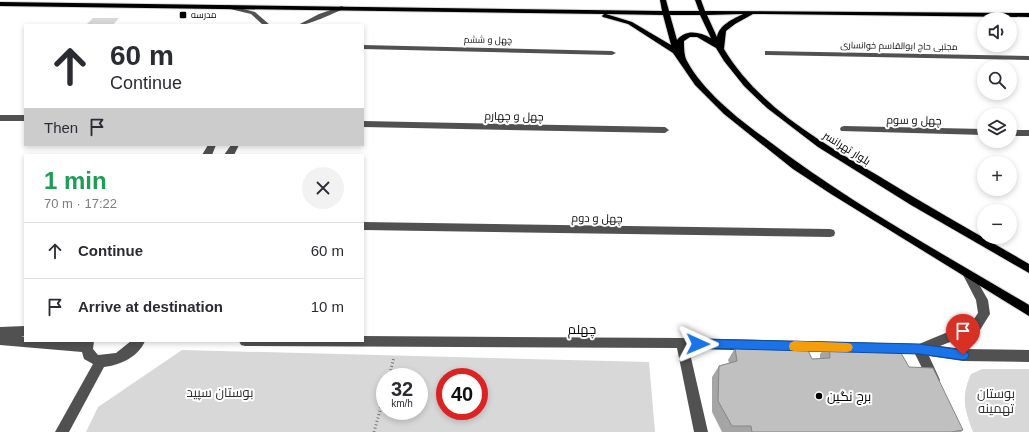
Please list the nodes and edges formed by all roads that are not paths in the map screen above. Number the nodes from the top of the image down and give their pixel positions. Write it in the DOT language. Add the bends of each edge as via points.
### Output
graph roads {
  1 [pos="663,0"];
  2 [pos="698,0"];
  3 [pos="0,4"];
  4 [pos="228,7"];
  5 [pos="342,8"];
  6 [pos="583,11"];
  7 [pos="701,12"];
  8 [pos="756,12"];
  9 [pos="667,13"];
  10 [pos="1029,15"];
  11 [pos="267,24"];
  12 [pos="303,24"];
  13 [pos="364,47"];
  14 [pos="721,50"];
  15 [pos="676,51"];
  16 [pos="612,53"];
  17 [pos="768,54"];
  18 [pos="1029,58"];
  19 [pos="682,60"];
  20 [pos="0,118"];
  21 [pos="24,118"];
  22 [pos="364,124"];
  23 [pos="844,129"];
  24 [pos="665,130"];
  25 [pos="977,132"];
  26 [pos="1017,132"];
  27 [pos="1029,133"];
  28 [pos="364,226"];
  29 [pos="830,233"];
  30 [pos="1029,269"];
  31 [pos="968,275"];
  32 [pos="1029,311"];
  33 [pos="24,331"];
  34 [pos="0,332"];
  35 [pos="0,340"];
  36 [pos="24,341"];
  37 [pos="44,342"];
  38 [pos="138,342"];
  39 [pos="364,342"];
  40 [pos="682,343"];
  41 [pos="87,344"];
  42 [pos="919,349"];
  43 [pos="1029,356"];
  44 [pos="101,361"];
  45 [pos="940,391"];
  46 [pos="62,432"];
  47 [pos="702,432"];
  1 -- 9 [label="main road"];
  2 -- 7 [label="main road, بلوار تهرانسر"];
  3 -- 4 [label="main road"];
  4 -- 5 [label="main road"];
  4 -- 11 [label="street" via="253,13"];
  5 -- 6 [label="main road"];
  5 -- 12 [label="street" via="320,14"];
  6 -- 9 [label="main road"];
  6 -- 15 [label="main road" via="630,23"];
  7 -- 8 [label="main road"];
  7 -- 9 [label="main road"];
  7 -- 14 [label="main road, بلوار تهرانسر"];
  8 -- 10 [label="main road"];
  8 -- 14 [label="main road" via="737,20 723,30"];
  9 -- 15 [label="main road"];
  13 -- 16 [label="street, چهل و ششم"];
  14 -- 19 [label="main road" via="705,37 687,36 680,40"];
  14 -- 30 [label="main road, بلوار تهرانسر" via="742,79 777,115 802,133 917,205"];
  15 -- 19 [label="main road"];
  17 -- 18 [label="street, مجتبی حاج ابوالقاسم خوانساری"];
  19 -- 31 [label="main road" via="698,83 727,112 774,150 834,192"];
  20 -- 21 [label="street"];
  22 -- 24 [label="street, چهل و چهارم"];
  23 -- 25 [label="street, چهل و سوم"];
  26 -- 27 [label="street"];
  28 -- 29 [label="street, چهل و دوم"];
  31 -- 32 [label="main road"];
  31 -- 42 [label="street" via="982,300 984,314 976,326"];
  33 -- 34 [label="street"];
  35 -- 36 [label="street"];
  37 -- 41 [label="street"];
  38 -- 44 [label="street" via="123,356"];
  39 -- 40 [label="street, چهلم"];
  40 -- 42 [label="street, چهلم"];
  40 -- 47 [label="street"];
  41 -- 44 [label="street" via="88,354 93,359"];
  42 -- 43 [label="street, چهلم" via="963,355"];
  42 -- 45 [label="street"];
  44 -- 46 [label="street"];
}
